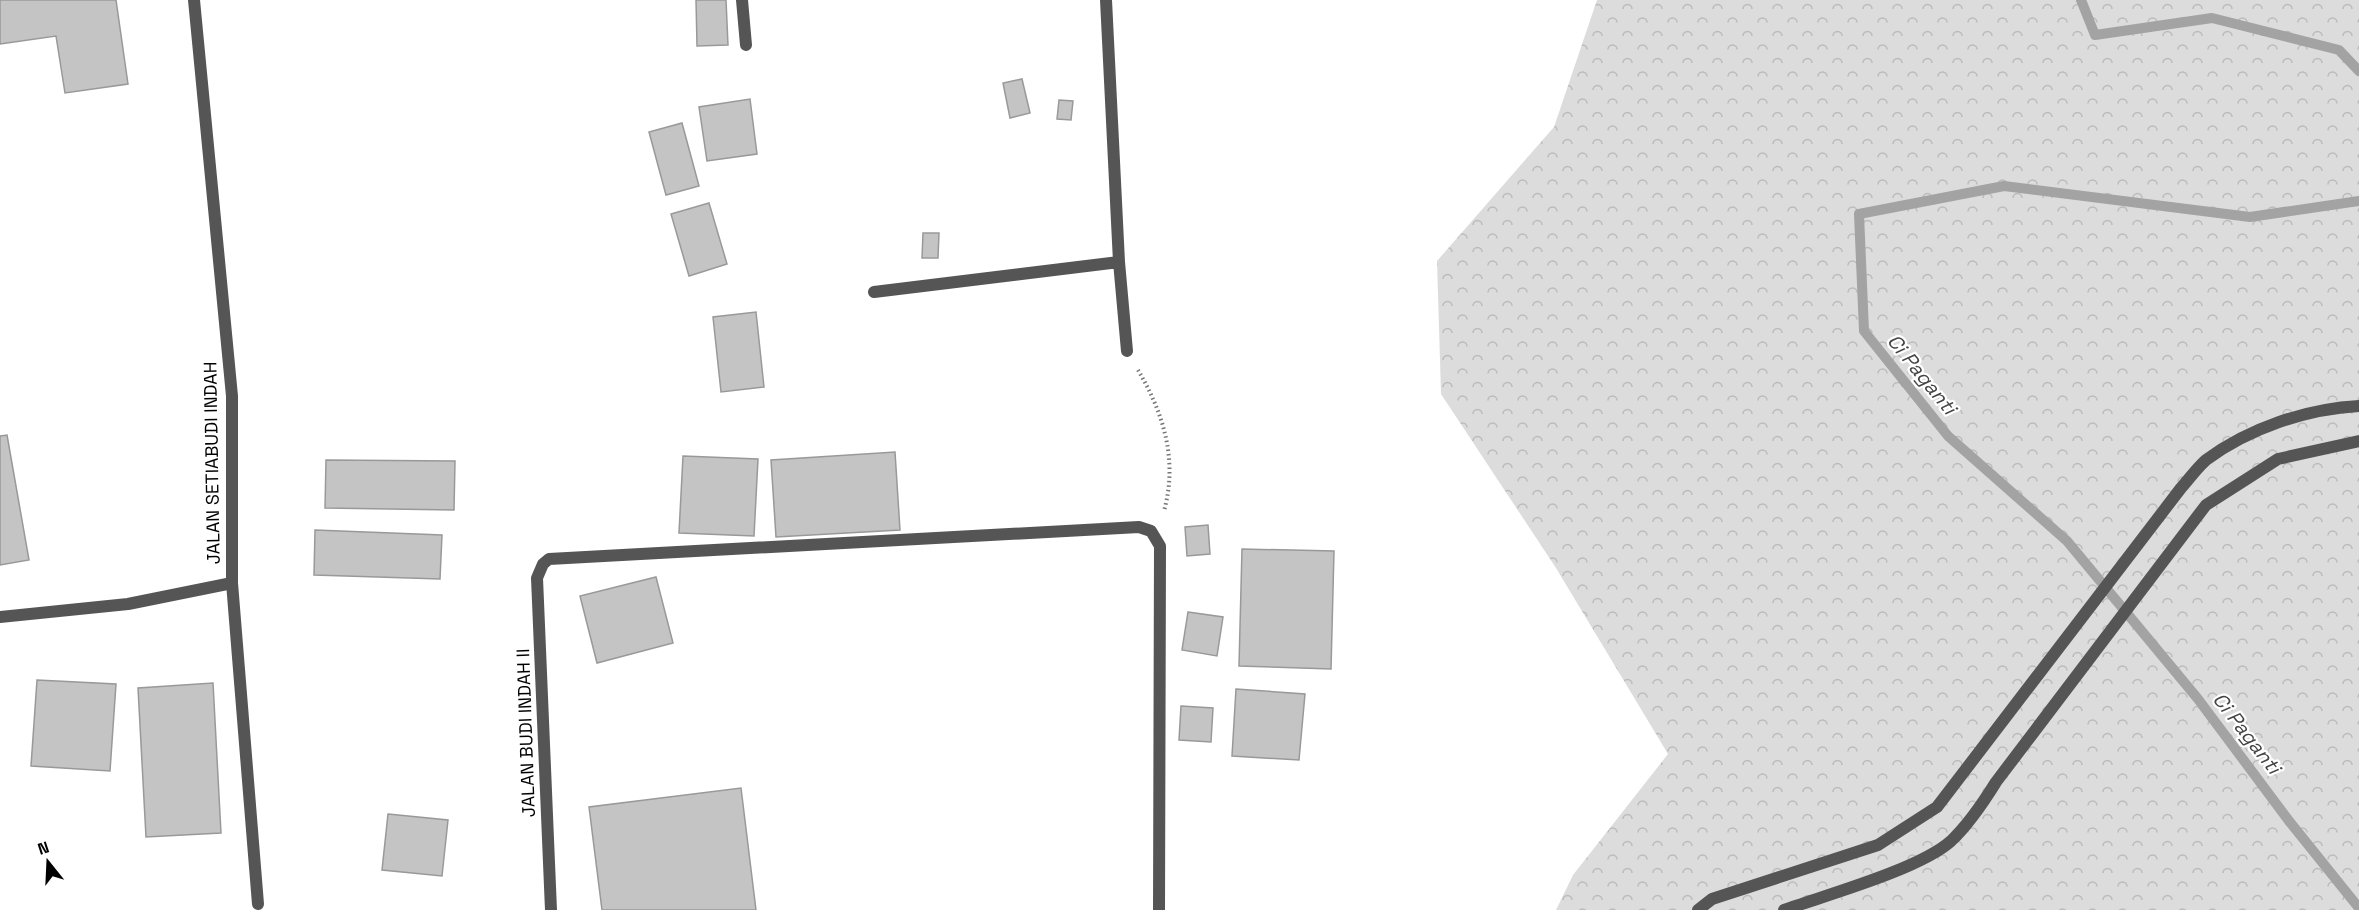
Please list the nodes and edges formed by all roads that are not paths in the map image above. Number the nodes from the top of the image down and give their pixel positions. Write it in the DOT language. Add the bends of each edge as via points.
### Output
graph roads {
  1 [pos="194,0"];
  2 [pos="742,0"];
  3 [pos="1106,0"];
  4 [pos="746,45"];
  5 [pos="1119,262"];
  6 [pos="874,292"];
  7 [pos="1127,351"];
  8 [pos="2359,406"];
  9 [pos="2359,441"];
  10 [pos="232,583"];
  11 [pos="0,617"];
  12 [pos="258,904"];
  13 [pos="551,910"];
  14 [pos="1159,910"];
  15 [pos="1698,910"];
  16 [pos="1784,910"];
  1 -- 10 [label="street, JALAN SETIABUDI INDAH" via="232,396"];
  2 -- 4 [label="street"];
  3 -- 5 [label="street"];
  5 -- 6 [label="street"];
  5 -- 7 [label="street"];
  8 -- 15 [label="street" via="2270,426 2205,461 1937,807 1878,845 1712,899"];
  9 -- 16 [label="street" via="2278,459 2206,505 1996,782 1982,806 1950,842 1920,860"];
  10 -- 11 [label="street, JALAN SETIABUDI INDAH" via="128,604"];
  10 -- 12 [label="street"];
  13 -- 14 [label="street, JALAN BUDI INDAH II" via="537,578 549,559 1139,527 1156,537 1160,556"];
}
